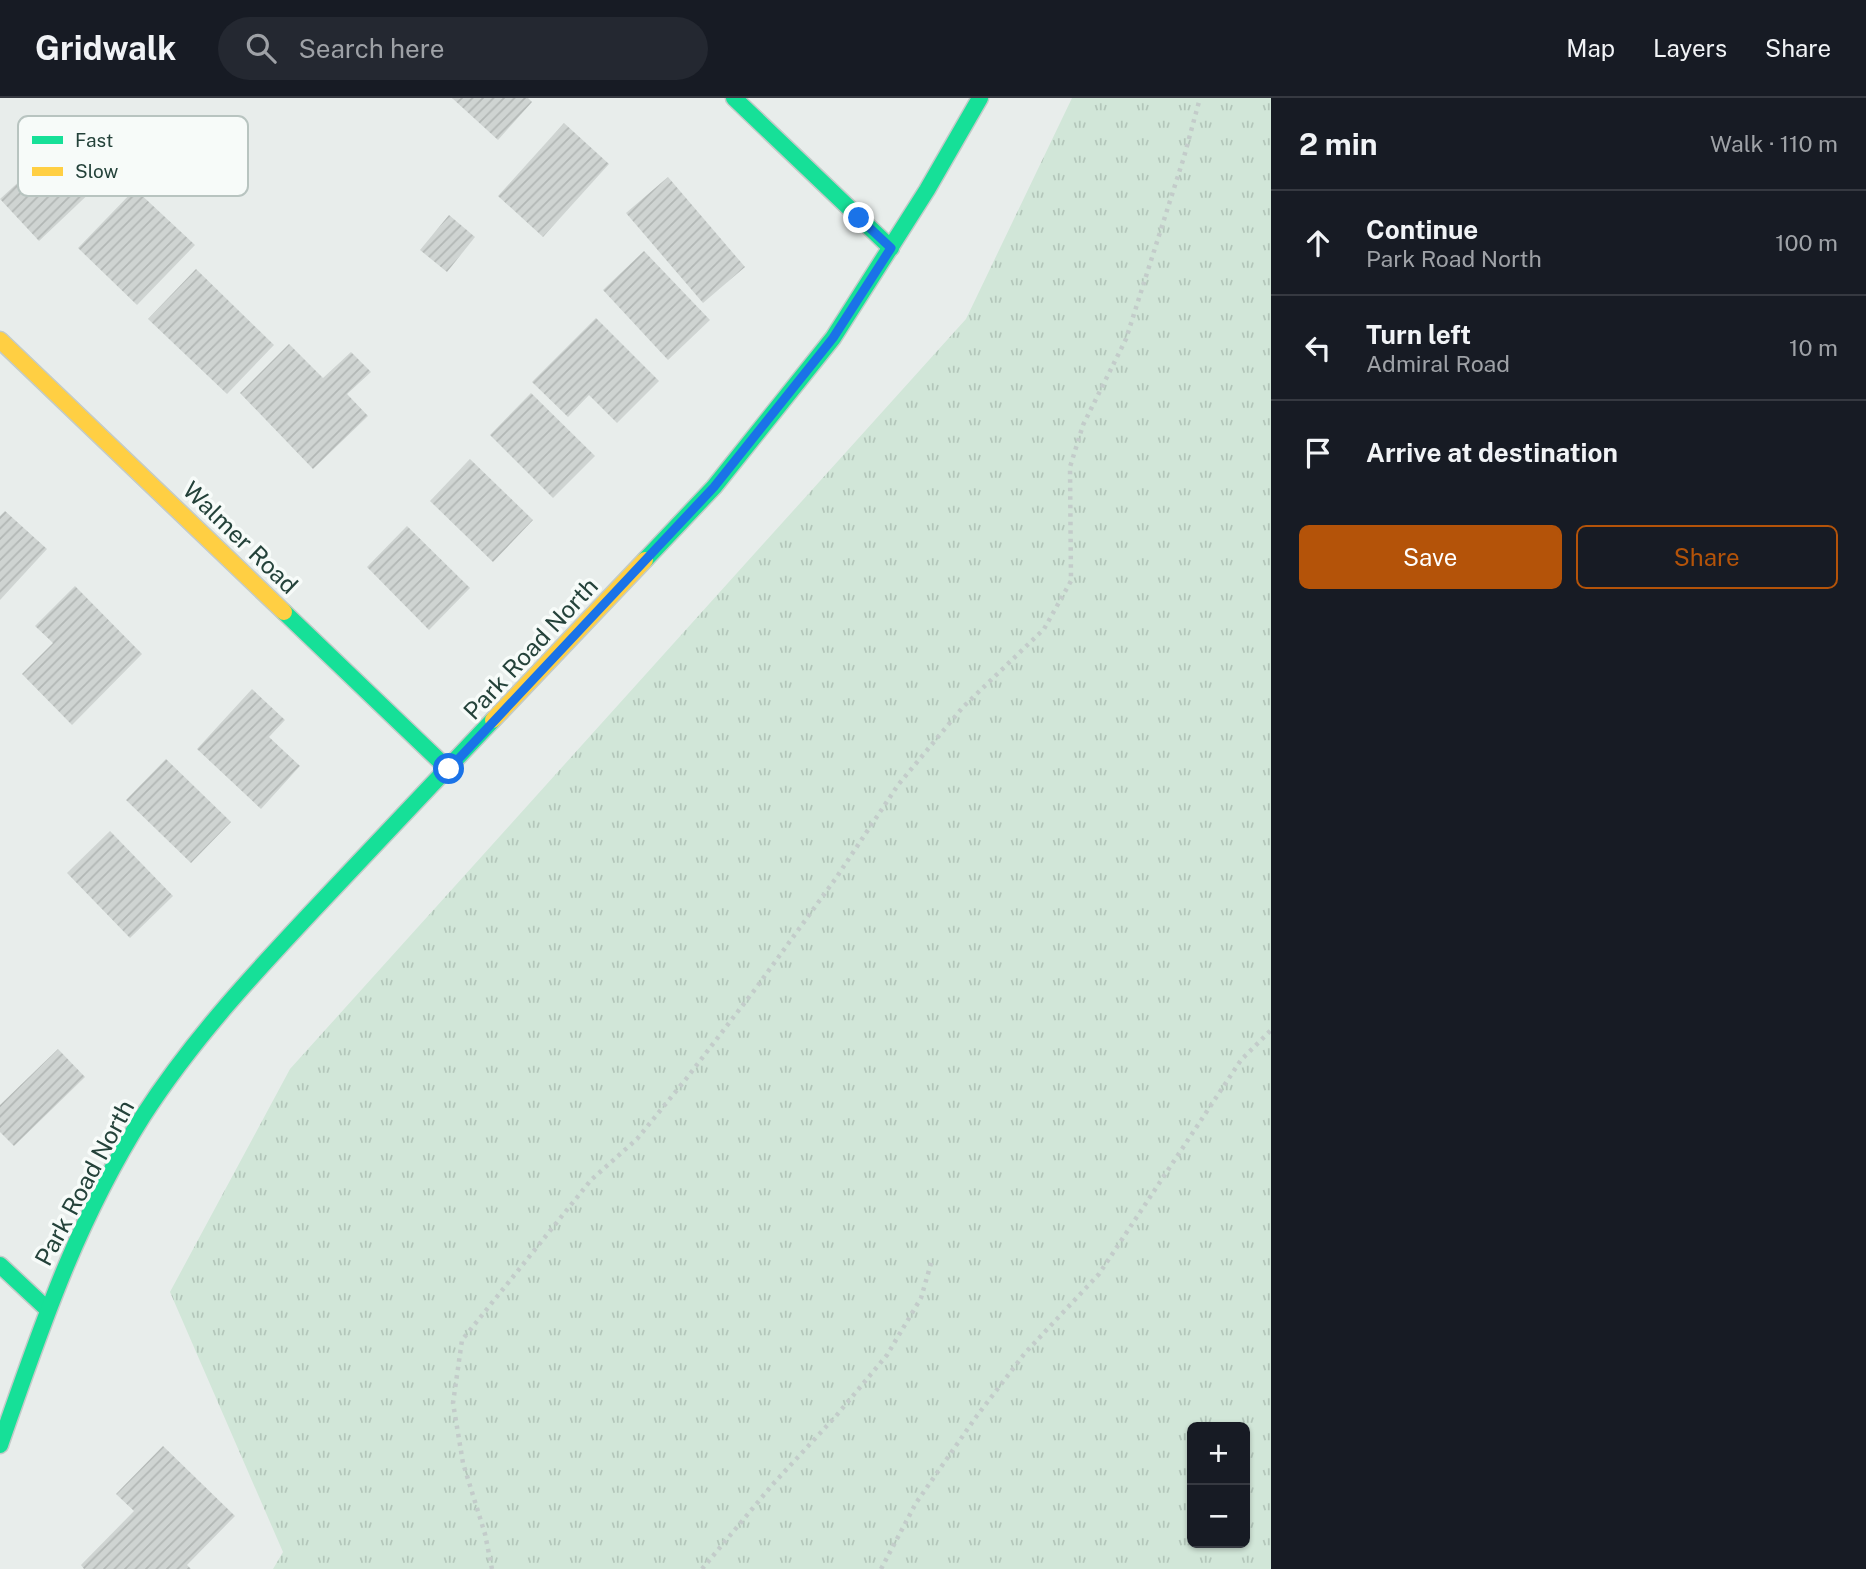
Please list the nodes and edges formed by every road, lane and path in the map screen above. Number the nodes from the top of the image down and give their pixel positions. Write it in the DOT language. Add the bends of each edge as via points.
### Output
graph roads {
  1 [pos="734,98"];
  2 [pos="980,98"];
  3 [pos="1200,98"];
  4 [pos="891,248"];
  5 [pos="0,340"];
  6 [pos="449,769"];
  7 [pos="1271,1030"];
  8 [pos="932,1260"];
  9 [pos="0,1265"];
  10 [pos="47,1309"];
  11 [pos="0,1445"];
  12 [pos="492,1569"];
  13 [pos="702,1569"];
  14 [pos="881,1569"];
  1 -- 4 [label="main road"];
  2 -- 4 [label="main road, Park Road North"];
  3 -- 12 [label="path" via="1126,339 1083,425 1070,467 1070,581 1044,629 963,707 898,785 836,878 694,1069 637,1139 591,1180 462,1340 453,1403 463,1463"];
  4 -- 6 [label="main road, Park Road North" via="833,338 714,487"];
  5 -- 6 [label="main road, Walmer Road"];
  6 -- 10 [label="main road, Park Road North" via="259,968 159,1092 118,1159"];
  7 -- 14 [label="path" via="1241,1060 1099,1274 1025,1353 976,1417 916,1503"];
  8 -- 13 [label="path" via="921,1298 887,1355"];
  9 -- 10 [label="main road"];
  10 -- 11 [label="main road, Park Road North"];
}
